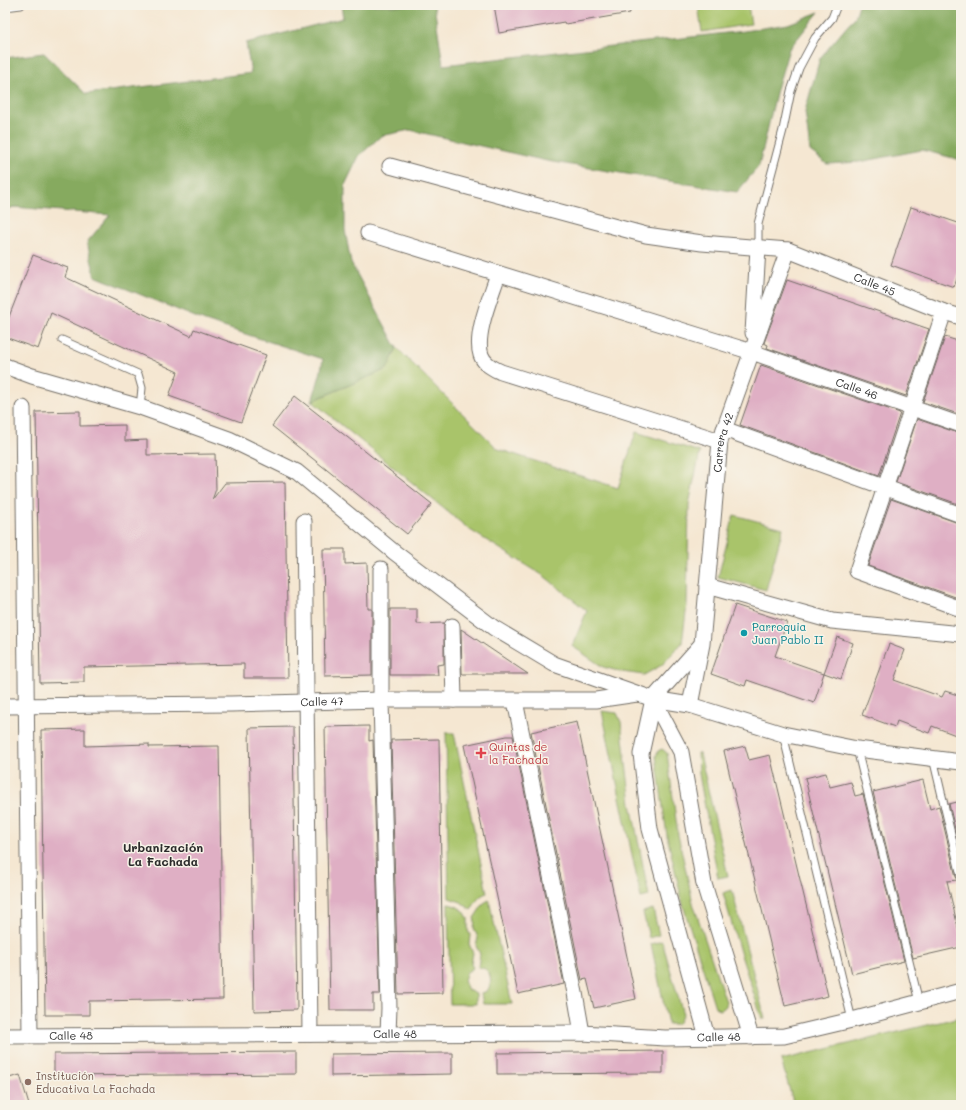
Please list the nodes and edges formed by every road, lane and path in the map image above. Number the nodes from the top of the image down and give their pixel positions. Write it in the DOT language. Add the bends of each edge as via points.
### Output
graph roads {
  1 [pos="21,5"];
  2 [pos="837,5"];
  3 [pos="5,7"];
  4 [pos="390,166"];
  5 [pos="368,233"];
  6 [pos="758,248"];
  7 [pos="788,250"];
  8 [pos="498,274"];
  9 [pos="956,313"];
  10 [pos="62,340"];
  11 [pos="752,352"];
  12 [pos="5,366"];
  13 [pos="140,407"];
  14 [pos="912,407"];
  15 [pos="23,408"];
  16 [pos="961,425"];
  17 [pos="722,435"];
  18 [pos="885,488"];
  19 [pos="961,515"];
  20 [pos="304,521"];
  21 [pos="381,569"];
  22 [pos="707,586"];
  23 [pos="961,609"];
  24 [pos="452,626"];
  25 [pos="961,634"];
  26 [pos="702,644"];
  27 [pos="638,694"];
  28 [pos="653,699"];
  29 [pos="381,700"];
  30 [pos="454,700"];
  31 [pos="515,701"];
  32 [pos="306,702"];
  33 [pos="26,705"];
  34 [pos="690,705"];
  35 [pos="5,706"];
  36 [pos="783,734"];
  37 [pos="857,749"];
  38 [pos="933,758"];
  39 [pos="961,762"];
  40 [pos="961,876"];
  41 [pos="961,991"];
  42 [pos="919,1002"];
  43 [pos="852,1020"];
  44 [pos="582,1033"];
  45 [pos="310,1034"];
  46 [pos="388,1034"];
  47 [pos="5,1036"];
  48 [pos="30,1036"];
  49 [pos="707,1037"];
  50 [pos="751,1037"];
  1 -- 3 [label="lane"];
  2 -- 6 [label="lane" via="832,18 815,38 799,68 791,91 758,224"];
  4 -- 6 [label="street, Calle 45" via="646,235"];
  5 -- 8 [label="street, Calle 46"];
  6 -- 7 [label="street, Calle 45"];
  6 -- 11 [label="street"];
  7 -- 9 [label="street, Calle 45"];
  7 -- 11 [label="street, Carrera 42"];
  8 -- 11 [label="street, Calle 46"];
  8 -- 17 [label="street" via="479,334 481,356 489,366 501,372"];
  9 -- 14 [label="street"];
  10 -- 13 [label="lane" via="138,374 142,388"];
  11 -- 14 [label="street, Calle 46"];
  11 -- 17 [label="street, Carrera 42"];
  12 -- 13 [label="street"];
  13 -- 27 [label="street" via="229,439 297,472 394,552 494,628 554,664"];
  14 -- 16 [label="street, Calle 46"];
  14 -- 18 [label="street"];
  15 -- 33 [label="street"];
  17 -- 18 [label="street"];
  17 -- 22 [label="street, Carrera 42"];
  18 -- 19 [label="street"];
  18 -- 23 [label="street" via="857,571"];
  20 -- 32 [label="street"];
  21 -- 29 [label="street"];
  22 -- 25 [label="street" via="832,621"];
  22 -- 26 [label="street, Carrera 42"];
  24 -- 30 [label="street"];
  26 -- 28 [label="street"];
  26 -- 34 [label="street, Carrera 42"];
  27 -- 28 [label="street"];
  27 -- 31 [label="street, Calle 47" via="596,700"];
  28 -- 34 [label="street"];
  28 -- 49 [label="street" via="641,754 650,829"];
  28 -- 50 [label="street" via="681,752 704,884"];
  29 -- 30 [label="street, Calle 47"];
  29 -- 32 [label="street, Calle 47"];
  29 -- 46 [label="street"];
  30 -- 31 [label="street, Calle 47"];
  31 -- 44 [label="street"];
  32 -- 33 [label="street, Calle 47"];
  32 -- 45 [label="street"];
  33 -- 35 [label="street, Calle 47"];
  33 -- 48 [label="street"];
  34 -- 36 [label="street"];
  36 -- 37 [label="street"];
  36 -- 43 [label="lane"];
  37 -- 38 [label="street"];
  37 -- 42 [label="lane"];
  38 -- 39 [label="street"];
  38 -- 40 [label="lane"];
  41 -- 42 [label="street, Calle 48"];
  42 -- 43 [label="street, Calle 48"];
  43 -- 50 [label="street, Calle 48" via="784,1036"];
  44 -- 46 [label="street, Calle 48"];
  44 -- 49 [label="street, Calle 48" via="665,1038"];
  45 -- 46 [label="street, Calle 48"];
  45 -- 48 [label="street, Calle 48"];
  47 -- 48 [label="street, Calle 48"];
  49 -- 50 [label="street, Calle 48"];
}
